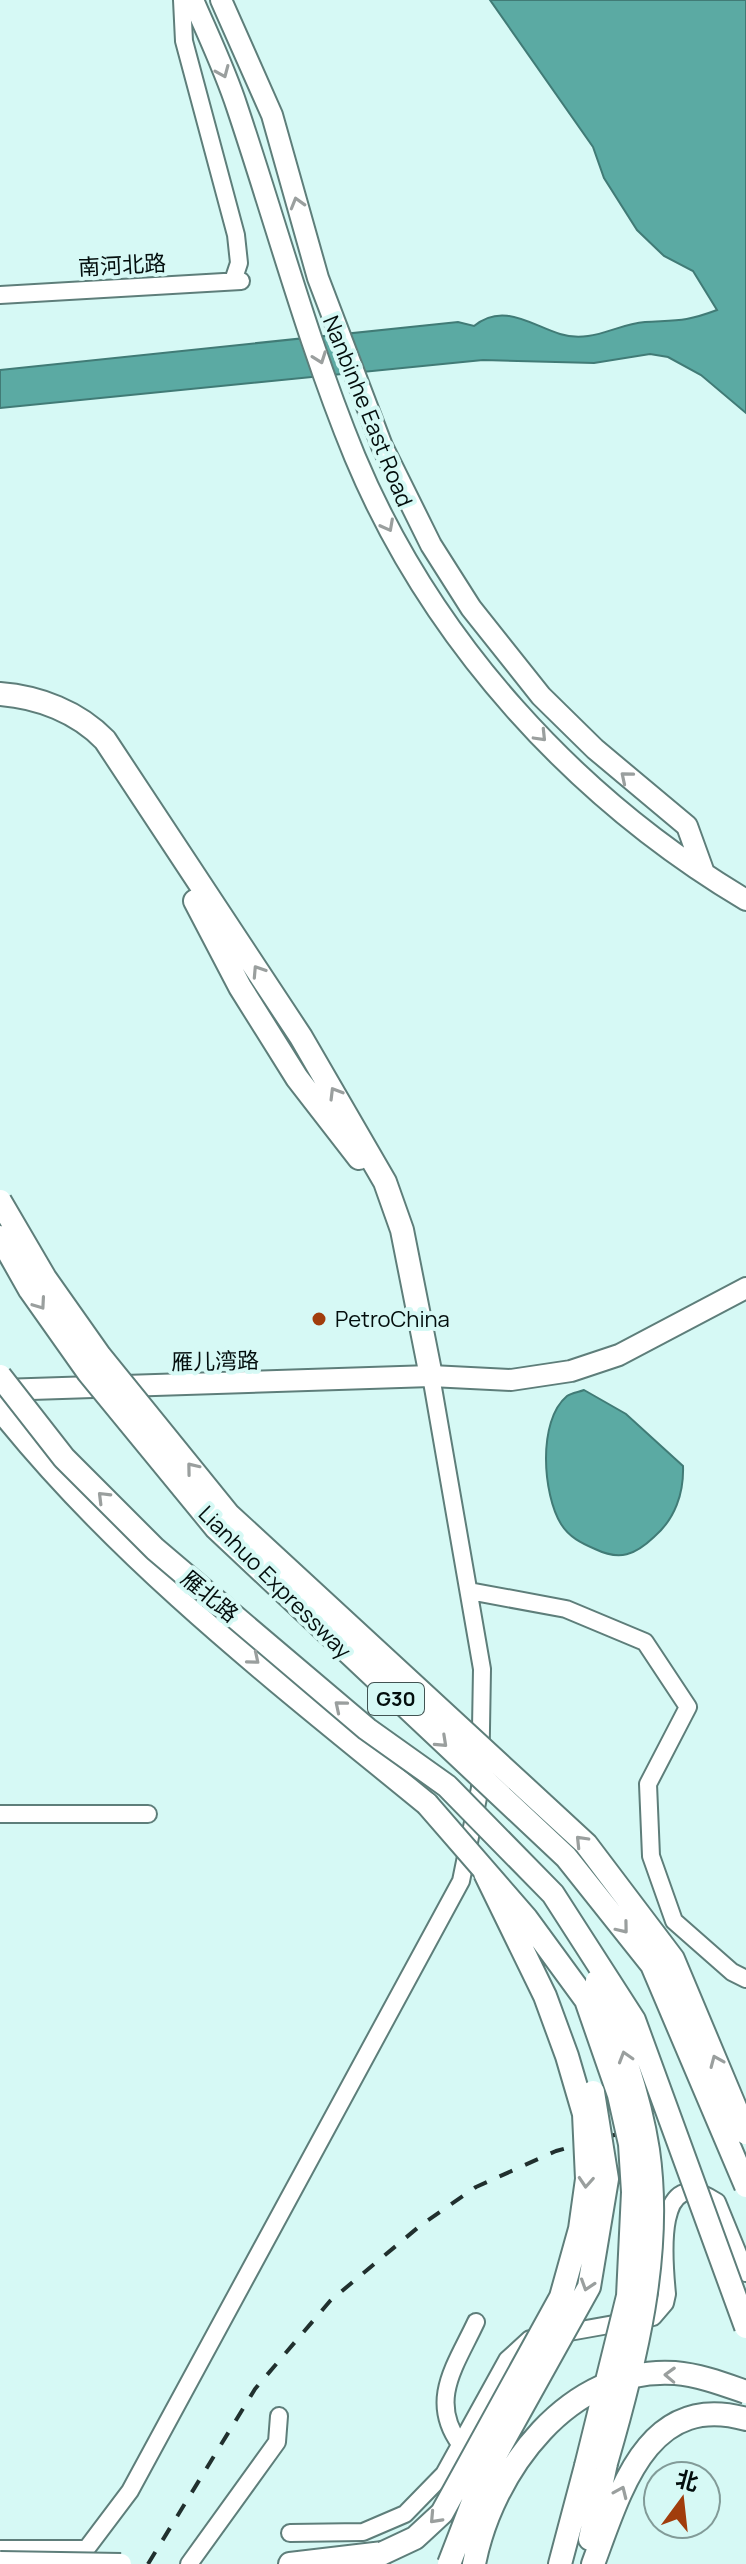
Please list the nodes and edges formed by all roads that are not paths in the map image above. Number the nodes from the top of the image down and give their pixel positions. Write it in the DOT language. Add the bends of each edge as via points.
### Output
graph roads {
  1 [pos="182,0"];
  2 [pos="193,0"];
  3 [pos="221,0"];
  4 [pos="0,295"];
  5 [pos="0,694"];
  6 [pos="0,706"];
  7 [pos="704,873"];
  8 [pos="746,900"];
  9 [pos="0,1201"];
  10 [pos="0,1237"];
  11 [pos="746,1288"];
  12 [pos="0,1376"];
  13 [pos="427,1376"];
  14 [pos="0,1390"];
  15 [pos="0,1409"];
  16 [pos="469,1591"];
  17 [pos="0,1814"];
  18 [pos="148,1814"];
  19 [pos="492,1830"];
  20 [pos="485,1873"];
  21 [pos="746,1979"];
  22 [pos="746,2133"];
  23 [pos="746,2186"];
  24 [pos="746,2273"];
  25 [pos="476,2322"];
  26 [pos="746,2327"];
  27 [pos="746,2392"];
  28 [pos="279,2416"];
  29 [pos="746,2419"];
  30 [pos="460,2444"];
  31 [pos="596,2464"];
  32 [pos="290,2533"];
  33 [pos="0,2549"];
  34 [pos="84,2549"];
  35 [pos="60,2550"];
  36 [pos="0,2562"];
  37 [pos="48,2564"];
  38 [pos="75,2564"];
  39 [pos="121,2564"];
  40 [pos="189,2564"];
  41 [pos="290,2564"];
  42 [pos="449,2564"];
  43 [pos="474,2564"];
  44 [pos="560,2564"];
  45 [pos="585,2564"];
  46 [pos="593,2564"];
  1 -- 4 [label="street, 南河北路" via="184,41 236,235 240,281"];
  2 -- 7 [label="main road, Nanbinhe East Road, one-way" via="236,103 293,285 355,456 426,592 495,686 575,770"];
  7 -- 3 [label="main road, Nanbinhe East Road, one-way" via="687,826 595,749 509,658 437,555 382,446 318,278 272,115"];
  13 -- 5 [label="highway, one-way" via="402,1230 385,1182 301,1037 105,740 86,720"];
  6 -- 13 [label="highway" via="40,711 64,723 104,761 202,912 240,987 297,1078 352,1146 382,1203"];
  7 -- 8 [label="main road, Nanbinhe East Road"];
  22 -- 9 [label="highway, Lianhuo Expressway / G30, one-way, bridge" via="673,1959 586,1844 228,1514 100,1356"];
  10 -- 23 [label="highway, Lianhuo Expressway / G30, one-way, bridge" via="88,1372 216,1528 566,1857 643,1953"];
  11 -- 13 [label="main road, 雁儿湾路" via="619,1355 571,1371 511,1380"];
  19 -- 12 [label="highway, 雁北路, one-way, bridge" via="447,1786 367,1729 155,1549 64,1458"];
  13 -- 14 [label="main road, 雁儿湾路"];
  13 -- 16 [label="street" via="440,1416"];
  15 -- 20 [label="highway, 雁北路, one-way, bridge" via="48,1469 139,1562 427,1804"];
  16 -- 21 [label="street" via="566,1609 645,1642 688,1707 648,1784 651,1856 674,1921"];
  16 -- 34 [label="street" via="482,1669 480,1788 461,1881 130,2491"];
  17 -- 18 [label="street"];
  19 -- 26 [label="highway, bridge" via="553,1894 634,2020"];
  31 -- 19 [label="highway, one-way, bridge" via="628,2388 648,2268 648,2152 636,2095 596,1978"];
  20 -- 31 [label="highway, bridge" via="526,1918 586,2000 630,2144 628,2296"];
  20 -- 41 [label="highway, one-way, bridge" via="545,1996 584,2114 587,2179 561,2297 442,2513 415,2538 383,2553"];
  20 -- 42 [label="highway, one-way, bridge" via="556,1996 582,2053 599,2114 607,2179 589,2287 481,2481"];
  24 -- 30 [label="street" via="717,2202 699,2194 680,2197 664,2221 667,2294 660,2311 645,2321 530,2339 507,2360"];
  25 -- 30 [label="street" via="444,2399 445,2415"];
  27 -- 43 [label="highway, one-way, bridge" via="674,2373 638,2375 583,2395 541,2430 509,2474"];
  28 -- 40 [label="street" via="277,2442"];
  46 -- 29 [label="highway, one-way" via="623,2486 659,2433 701,2413"];
  30 -- 32 [label="street" via="444,2474 405,2514 363,2532"];
  31 -- 44 [label="highway"];
  31 -- 45 [label="highway"];
  33 -- 35 [label="street"];
  34 -- 35 [label="street"];
  34 -- 38 [label="street"];
  35 -- 37 [label="street"];
  36 -- 39 [label="main road, bridge"];
}
